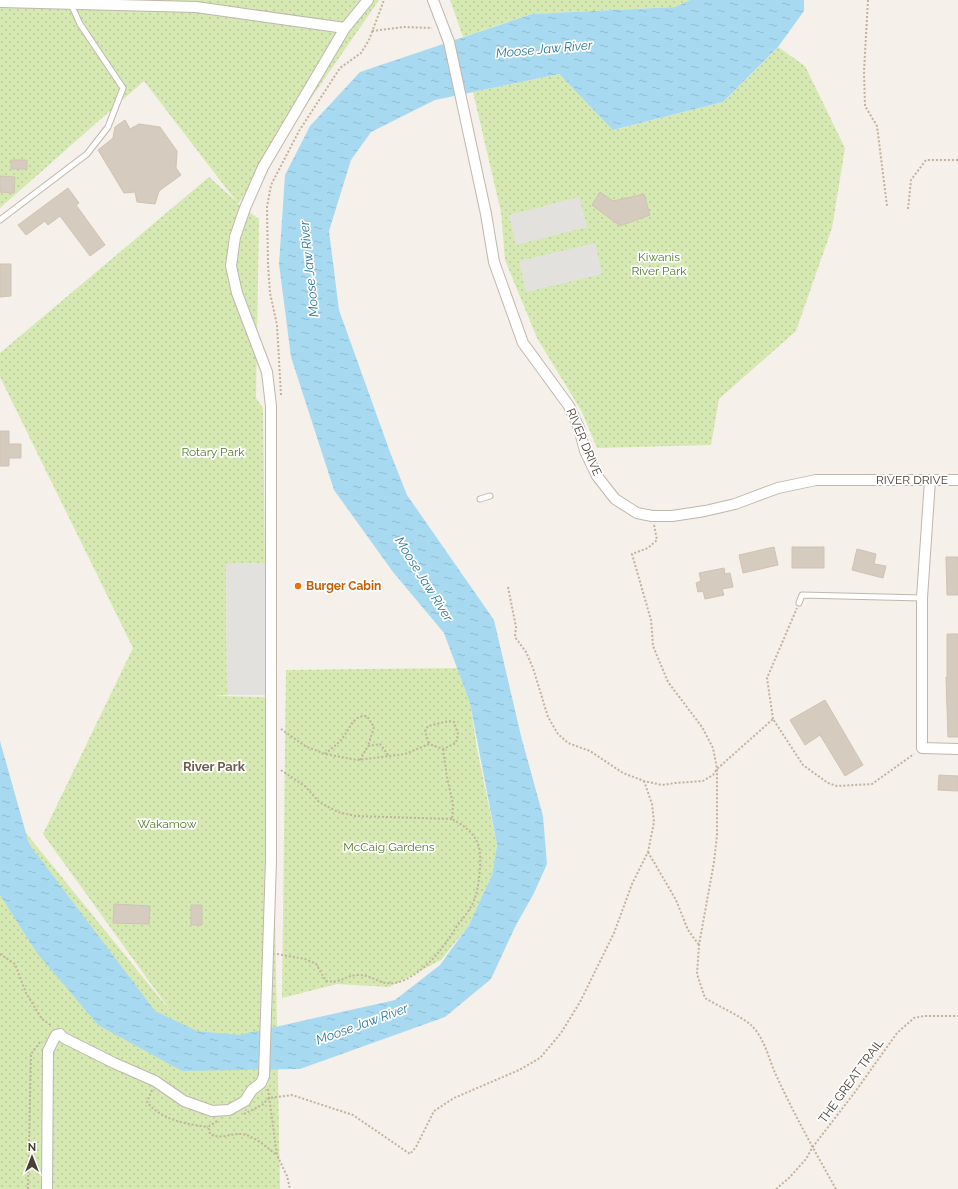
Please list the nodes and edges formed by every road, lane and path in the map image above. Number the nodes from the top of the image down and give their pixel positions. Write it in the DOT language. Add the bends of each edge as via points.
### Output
graph roads {
  1 [pos="368,0"];
  2 [pos="384,0"];
  3 [pos="433,0"];
  4 [pos="868,0"];
  5 [pos="0,2"];
  6 [pos="71,3"];
  7 [pos="345,28"];
  8 [pos="372,31"];
  9 [pos="448,38"];
  10 [pos="958,160"];
  11 [pos="887,206"];
  12 [pos="908,209"];
  13 [pos="0,220"];
  14 [pos="281,400"];
  15 [pos="930,480"];
  16 [pos="958,480"];
  17 [pos="490,496"];
  18 [pos="480,499"];
  19 [pos="652,516"];
  20 [pos="508,587"];
  21 [pos="922,598"];
  22 [pos="799,603"];
  23 [pos="773,719"];
  24 [pos="281,735"];
  25 [pos="429,744"];
  26 [pos="368,746"];
  27 [pos="922,748"];
  28 [pos="443,749"];
  29 [pos="958,749"];
  30 [pos="325,754"];
  31 [pos="389,757"];
  32 [pos="360,760"];
  33 [pos="281,763"];
  34 [pos="717,769"];
  35 [pos="644,781"];
  36 [pos="452,819"];
  37 [pos="648,852"];
  38 [pos="700,945"];
  39 [pos="0,954"];
  40 [pos="276,961"];
  41 [pos="958,1016"];
  42 [pos="58,1035"];
  43 [pos="263,1079"];
  44 [pos="155,1080"];
  45 [pos="269,1098"];
  46 [pos="240,1115"];
  47 [pos="223,1119"];
  48 [pos="208,1127"];
  49 [pos="812,1148"];
  50 [pos="277,1155"];
  51 [pos="28,1189"];
  52 [pos="47,1189"];
  53 [pos="290,1189"];
  54 [pos="776,1189"];
  55 [pos="836,1189"];
  1 -- 7 [label="street"];
  2 -- 8 [label="path"];
  3 -- 9 [label="street"];
  4 -- 11 [label="path" via="864,71 866,106 877,126"];
  5 -- 6 [label="street"];
  6 -- 7 [label="street" via="196,7"];
  6 -- 13 [label="lane" via="80,24 122,88 108,127 87,154"];
  7 -- 43 [label="street" via="263,167 235,237 231,266 237,294 267,372 271,406 271,860"];
  8 -- 9 [label="path" via="404,27 436,28"];
  8 -- 14 [label="path" via="361,53 340,68 298,131 271,185 268,207 268,265 270,293 278,325"];
  9 -- 19 [label="street, RIVER DRIVE" via="494,262 523,343 569,406 597,476 615,499 637,513"];
  10 -- 12 [label="path" via="926,160 912,180"];
  15 -- 16 [label="street, RIVER DRIVE"];
  15 -- 19 [label="street, RIVER DRIVE" via="816,480 778,488 735,504 705,511"];
  15 -- 21 [label="street"];
  17 -- 18 [label="lane"];
  19 -- 34 [label="path" via="657,540 648,548 632,554 651,620 653,646 668,682 710,741"];
  20 -- 35 [label="path" via="516,627 515,637 526,652 548,717 558,734 568,743 590,751 623,773"];
  21 -- 22 [label="lane" via="802,595"];
  21 -- 27 [label="street"];
  22 -- 23 [label="path" via="767,678"];
  23 -- 27 [label="path" via="802,765 828,784 837,786 872,784"];
  23 -- 34 [label="path"];
  24 -- 30 [label="path" via="281,728 304,746"];
  25 -- 28 [label="path"];
  25 -- 28 [label="path" via="425,731 428,726 454,722 458,734 456,743"];
  25 -- 31 [label="path" via="405,754"];
  26 -- 30 [label="path" via="374,727 367,716 361,716 352,721 344,735"];
  26 -- 31 [label="path" via="380,744"];
  26 -- 32 [label="path"];
  27 -- 29 [label="street"];
  28 -- 36 [label="path" via="453,804"];
  30 -- 32 [label="path"];
  31 -- 32 [label="path"];
  33 -- 36 [label="path" via="281,770 306,787 319,802 338,812 355,816"];
  34 -- 35 [label="path" via="703,781 662,785"];
  34 -- 38 [label="path" via="714,855"];
  35 -- 37 [label="path" via="652,804 654,822"];
  36 -- 40 [label="path" via="468,830 479,847 480,881 467,913 430,963 405,980 388,984 359,974 334,983 326,981 316,964 305,959 276,954"];
  37 -- 38 [label="path" via="676,900 688,930"];
  37 -- 45 [label="path" via="632,884 614,933 580,1002 561,1033 540,1058 520,1070 454,1098 434,1111 410,1154 353,1115 292,1095"];
  38 -- 49 [label="path" via="697,974 705,998 752,1026 765,1046 775,1074"];
  39 -- 42 [label="path" via="15,964 26,993 42,1019"];
  41 -- 49 [label="path, THE GREAT TRAIL" via="914,1018 897,1033"];
  42 -- 44 [label="street"];
  42 -- 51 [label="path" via="42,1039 31,1054"];
  42 -- 52 [label="street" via="48,1051"];
  43 -- 44 [label="street" via="244,1101 229,1110 212,1111 184,1101"];
  43 -- 45 [label="path" via="268,1088"];
  44 -- 48 [label="path" via="147,1102 154,1111 185,1124"];
  45 -- 46 [label="path" via="262,1105"];
  45 -- 50 [label="path"];
  47 -- 48 [label="path"];
  48 -- 50 [label="path" via="210,1134 216,1137 241,1134 255,1139"];
  49 -- 54 [label="path, THE GREAT TRAIL" via="789,1178"];
  49 -- 55 [label="path"];
  50 -- 53 [label="path"];
}
